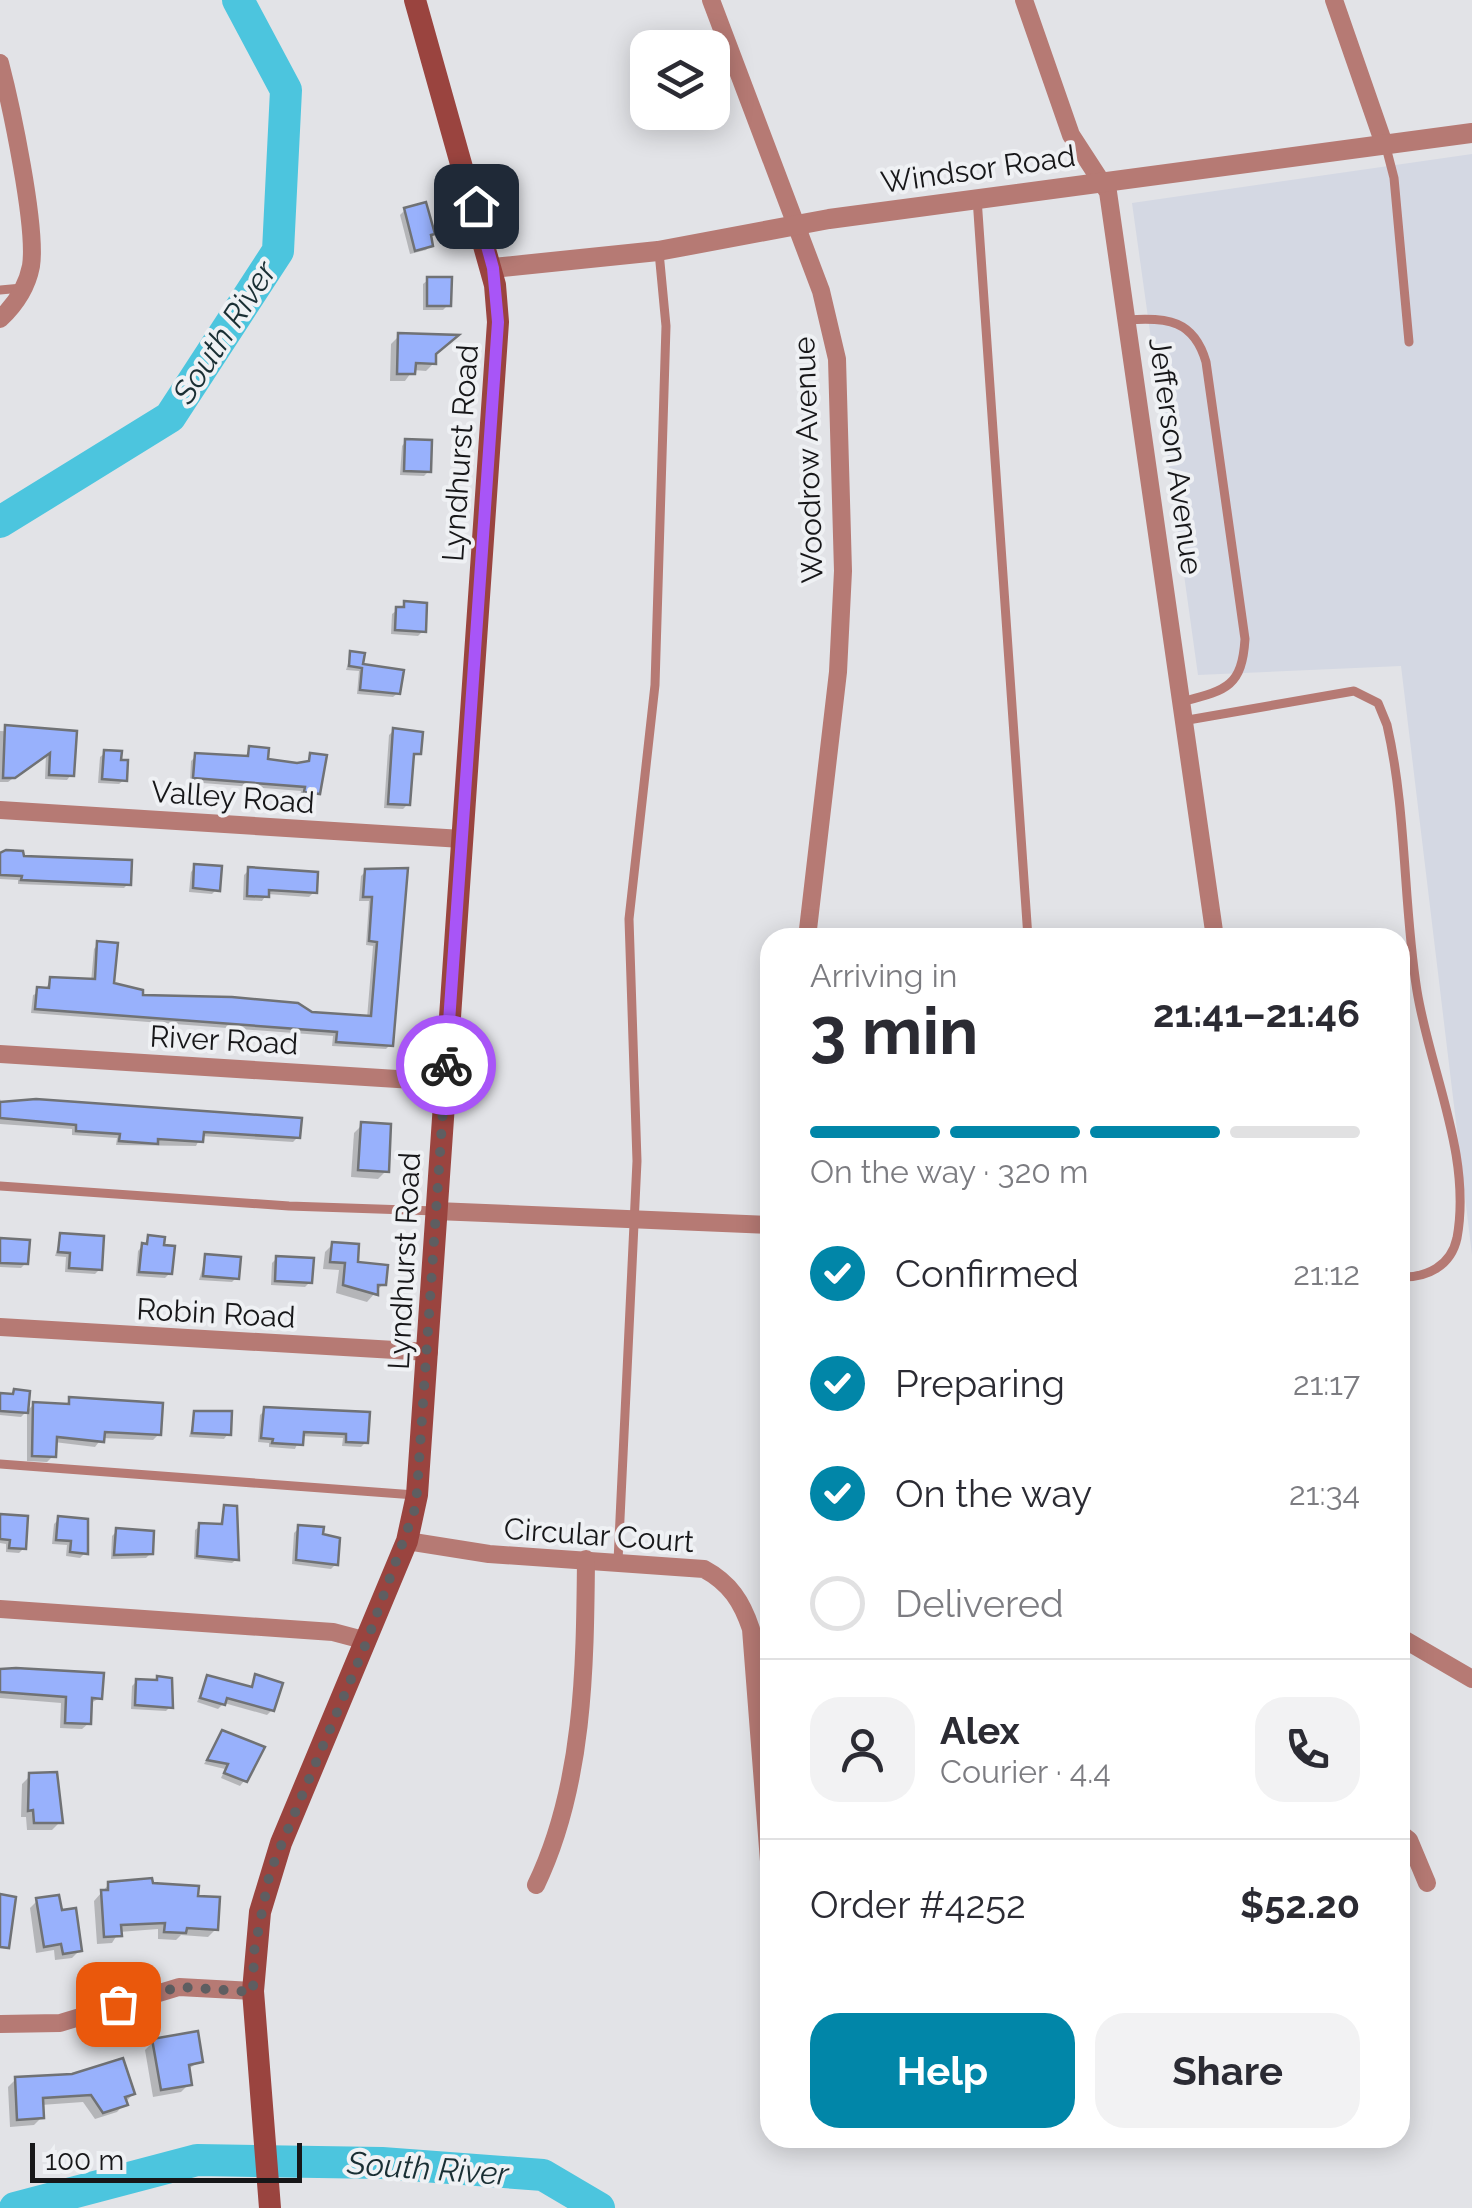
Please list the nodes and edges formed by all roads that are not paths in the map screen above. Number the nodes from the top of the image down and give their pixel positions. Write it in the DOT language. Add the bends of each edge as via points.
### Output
graph roads {
  1 [pos="416,0"];
  2 [pos="711,0"];
  3 [pos="1024,0"];
  4 [pos="1334,0"];
  5 [pos="0,64"];
  6 [pos="1472,133"];
  7 [pos="1384,144"];
  8 [pos="1104,182"];
  9 [pos="978,198"];
  10 [pos="794,226"];
  11 [pos="658,251"];
  12 [pos="493,268"];
  13 [pos="24,287"];
  14 [pos="0,290"];
  15 [pos="0,319"];
  16 [pos="1128,320"];
  17 [pos="1409,342"];
  18 [pos="1186,711"];
  19 [pos="0,810"];
  20 [pos="462,839"];
  21 [pos="808,928"];
  22 [pos="1027,928"];
  23 [pos="1215,928"];
  24 [pos="0,1054"];
  25 [pos="445,1082"];
  26 [pos="0,1186"];
  27 [pos="436,1211"];
  28 [pos="633,1217"];
  29 [pos="760,1224"];
  30 [pos="1410,1276"];
  31 [pos="0,1328"];
  32 [pos="429,1352"];
  33 [pos="0,1464"];
  34 [pos="418,1495"];
  35 [pos="407,1541"];
  36 [pos="586,1559"];
  37 [pos="618,1561"];
  38 [pos="0,1609"];
  39 [pos="367,1641"];
  40 [pos="1410,1643"];
  41 [pos="1472,1679"];
  42 [pos="760,1746"];
  43 [pos="1410,1842"];
  44 [pos="1427,1883"];
  45 [pos="536,1885"];
  46 [pos="253,1992"];
  47 [pos="0,2024"];
  48 [pos="270,2208"];
  1 -- 12 [label="main road, Lyndhurst Road"];
  2 -- 10 [label="street, Woodrow Avenue"];
  3 -- 8 [label="street, Jefferson Avenue" via="1071,134"];
  4 -- 7 [label="street"];
  5 -- 13 [label="street" via="32,243"];
  6 -- 7 [label="street, Windsor Road"];
  7 -- 8 [label="street, Windsor Road"];
  7 -- 17 [label="lane" via="1394,178"];
  8 -- 9 [label="street, Windsor Road"];
  8 -- 16 [label="street, Jefferson Avenue"];
  9 -- 10 [label="street, Windsor Road"];
  9 -- 22 [label="lane"];
  10 -- 11 [label="street, Windsor Road"];
  10 -- 21 [label="street, Woodrow Avenue" via="831,325 844,502 838,672"];
  11 -- 12 [label="street, Windsor Road"];
  11 -- 28 [label="lane" via="666,326 654,685 629,919 637,1091"];
  12 -- 20 [label="main road, Lyndhurst Road" via="498,322"];
  13 -- 14 [label="lane"];
  13 -- 15 [label="street"];
  16 -- 18 [label="street, Jefferson Avenue"];
  16 -- 18 [label="lane" via="1167,317 1184,326 1196,336 1206,362 1245,639 1234,680"];
  18 -- 23 [label="street, Jefferson Avenue"];
  18 -- 30 [label="lane" via="1354,691 1378,703 1387,725 1417,988 1452,1124 1460,1208 1447,1260"];
  19 -- 20 [label="street, Valley Road"];
  20 -- 25 [label="main road, Lyndhurst Road"];
  24 -- 25 [label="street, River Road"];
  25 -- 27 [label="main road, Lyndhurst Road"];
  26 -- 27 [label="lane"];
  27 -- 28 [label="street"];
  27 -- 32 [label="main road, Lyndhurst Road"];
  28 -- 29 [label="street"];
  28 -- 37 [label="lane"];
  31 -- 32 [label="street, Robin Road"];
  32 -- 34 [label="main road, Lyndhurst Road"];
  33 -- 34 [label="lane"];
  34 -- 35 [label="main road, Lyndhurst Road"];
  35 -- 36 [label="street, Circular Court"];
  35 -- 39 [label="main road, Lyndhurst Road"];
  36 -- 37 [label="street, Circular Court"];
  36 -- 45 [label="street" via="570,1791"];
  37 -- 42 [label="street, Circular Court" via="704,1569 734,1592 751,1630"];
  38 -- 39 [label="street" via="333,1632"];
  39 -- 46 [label="main road, Lyndhurst Road" via="270,1872"];
  40 -- 41 [label="street"];
  43 -- 44 [label="street"];
  46 -- 47 [label="street" via="179,1987 60,2023"];
  46 -- 48 [label="main road, Lyndhurst Road"];
}
